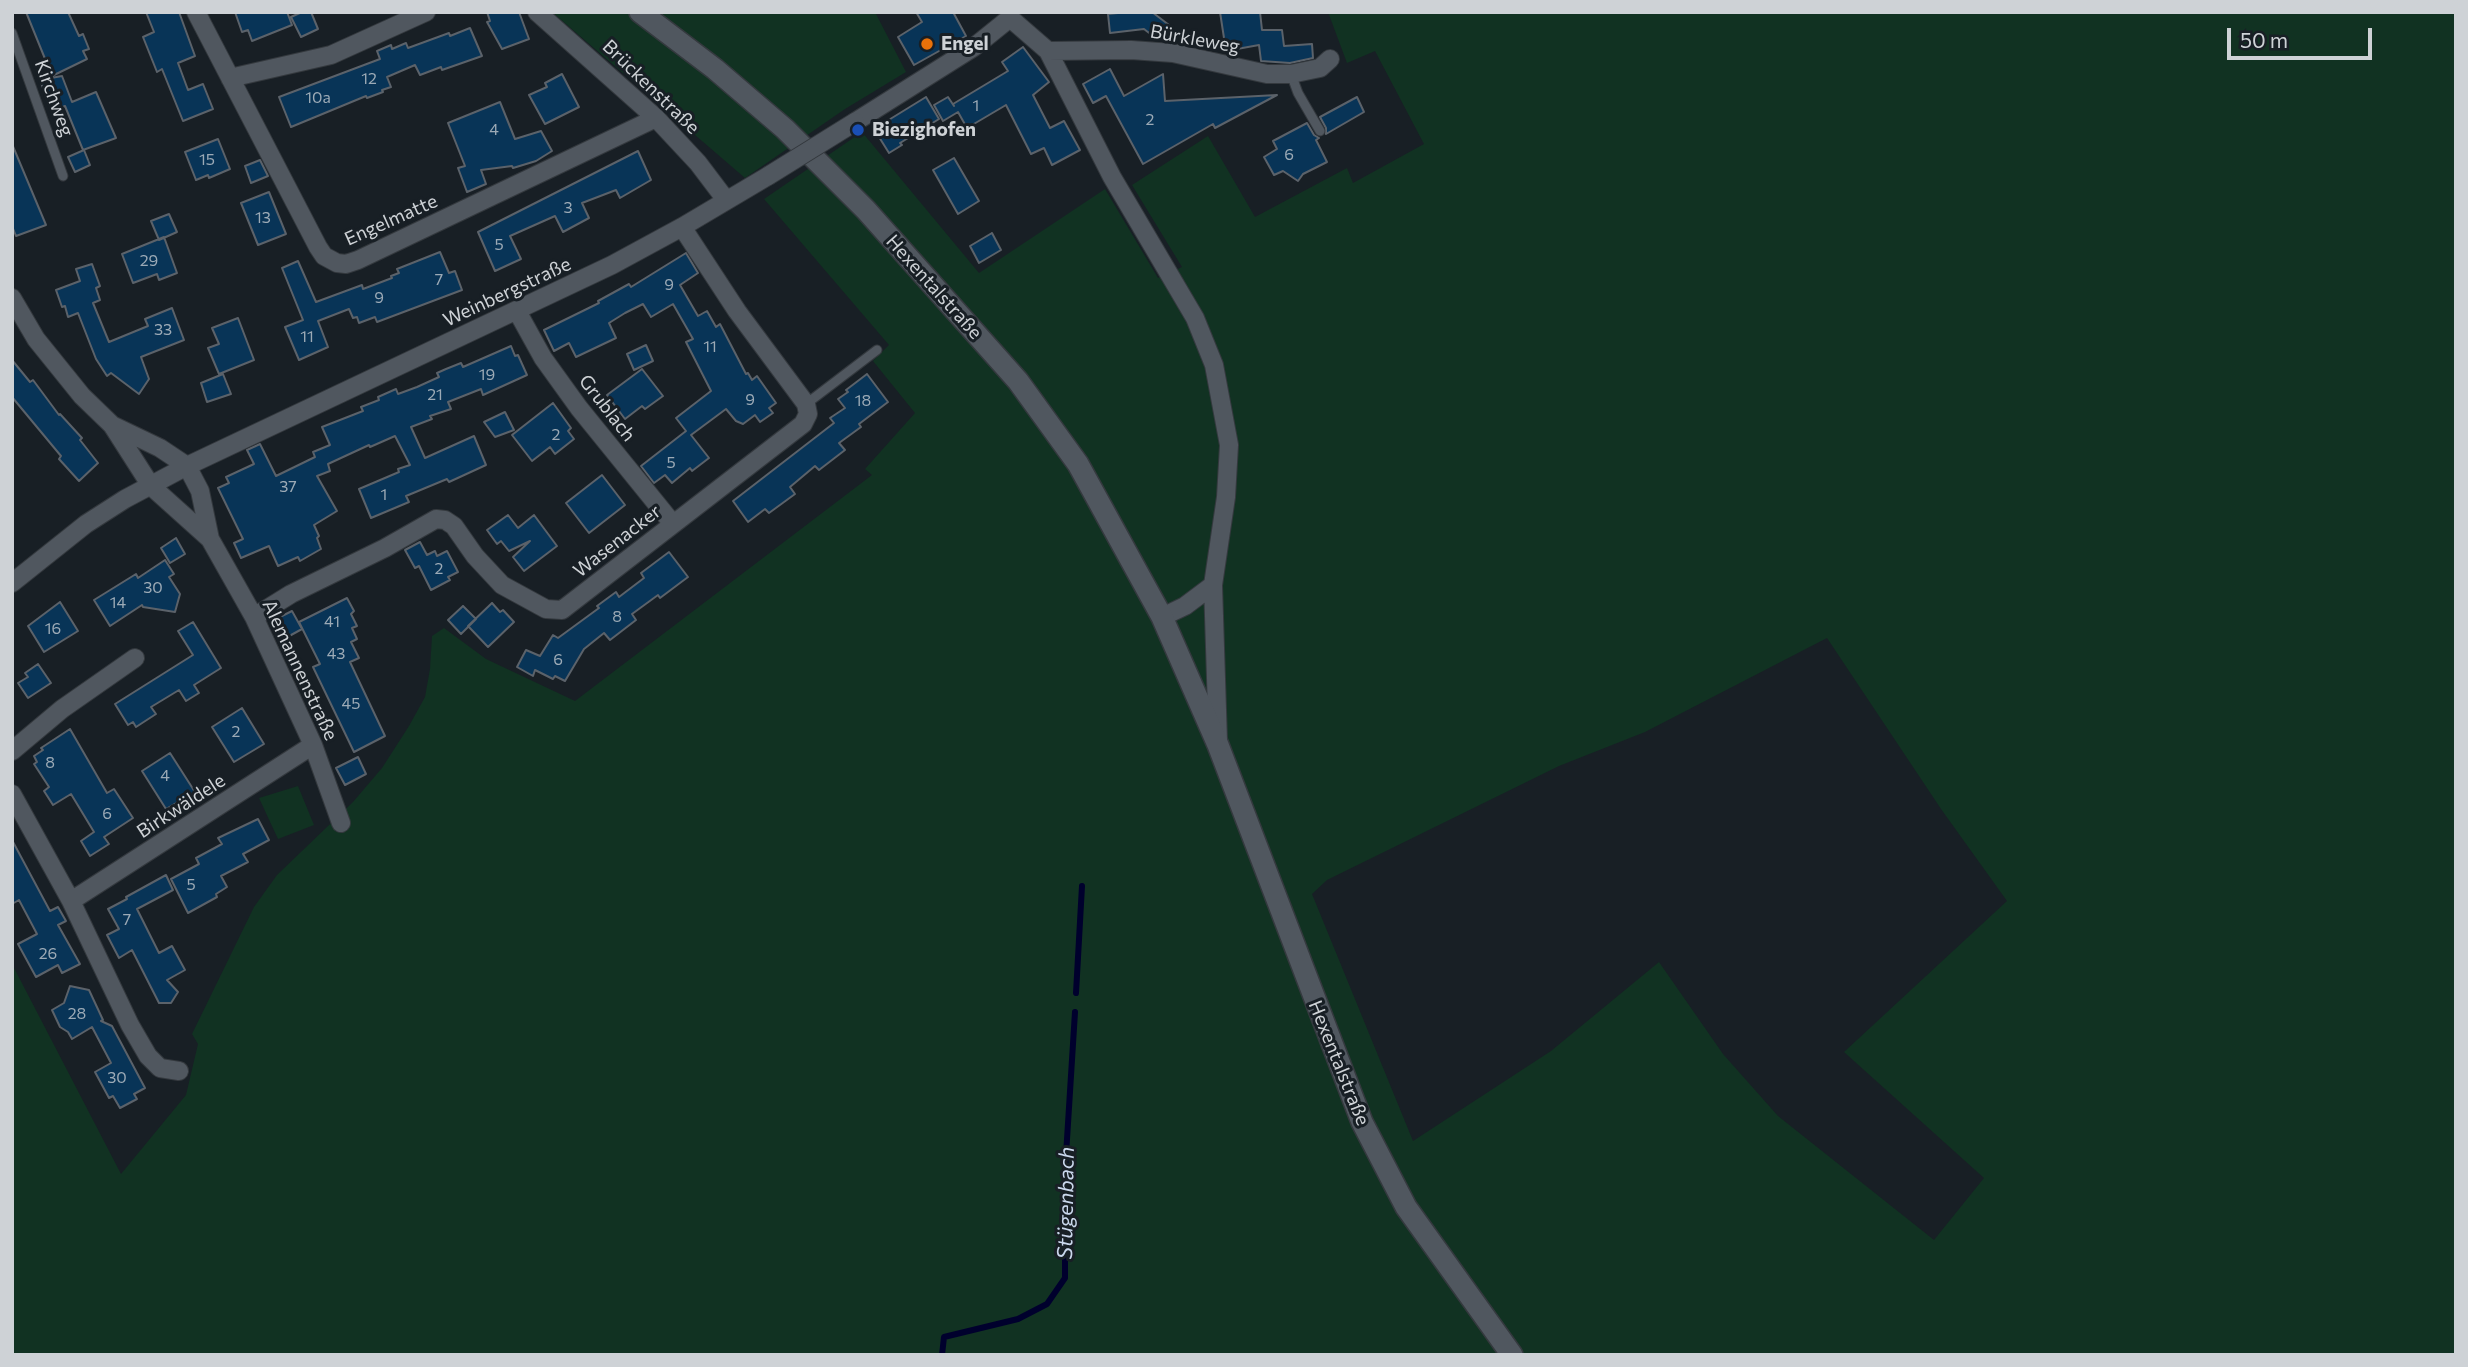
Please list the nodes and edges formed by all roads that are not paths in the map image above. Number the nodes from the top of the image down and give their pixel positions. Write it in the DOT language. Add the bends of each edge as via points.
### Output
graph roads {
  1 [pos="197,12"];
  2 [pos="426,12"];
  3 [pos="537,12"];
  4 [pos="640,12"];
  5 [pos="1010,15"];
  6 [pos="12,33"];
  7 [pos="1048,51"];
  8 [pos="1330,59"];
  9 [pos="1291,74"];
  10 [pos="230,78"];
  11 [pos="656,118"];
  12 [pos="1320,131"];
  13 [pos="63,176"];
  14 [pos="726,200"];
  15 [pos="682,227"];
  16 [pos="12,298"];
  17 [pos="517,311"];
  18 [pos="877,350"];
  19 [pos="806,404"];
  20 [pos="112,425"];
  21 [pos="187,466"];
  22 [pos="151,485"];
  23 [pos="673,524"];
  24 [pos="210,539"];
  25 [pos="12,583"];
  26 [pos="1213,585"];
  27 [pos="254,617"];
  28 [pos="1162,617"];
  29 [pos="135,658"];
  30 [pos="1219,745"];
  31 [pos="313,746"];
  32 [pos="12,751"];
  33 [pos="12,794"];
  34 [pos="341,823"];
  35 [pos="71,901"];
  36 [pos="179,1071"];
  37 [pos="1512,1355"];
  1 -- 10 [label="street, Engelmatte"];
  2 -- 10 [label="street" via="331,55"];
  3 -- 11 [label="street, Brückenstraße"];
  4 -- 28 [label="main road, Hexentalstraße" via="785,129 866,210 1018,382 1078,464"];
  5 -- 7 [label="street, Hexentalstraße"];
  5 -- 14 [label="street, Weinbergstraße, bridge" via="974,47"];
  6 -- 13 [label="lane, Kirchweg"];
  7 -- 9 [label="street, Bürkleweg" via="1174,52 1267,74"];
  7 -- 26 [label="street, Hexentalstraße" via="1112,177 1195,318 1214,365 1229,445"];
  8 -- 9 [label="street, Bürkleweg" via="1320,68"];
  9 -- 12 [label="lane"];
  10 -- 11 [label="street, Engelmatte" via="318,247 330,260 346,264"];
  11 -- 14 [label="street, Brückenstraße"];
  14 -- 15 [label="street, Weinbergstraße"];
  15 -- 17 [label="street, Weinbergstraße"];
  15 -- 19 [label="street"];
  16 -- 20 [label="street, Alemannenstraße" via="36,339"];
  17 -- 21 [label="street, Weinbergstraße"];
  17 -- 23 [label="street, Grublach" via="579,408"];
  18 -- 19 [label="lane"];
  19 -- 23 [label="street, Wasenacker" via="803,424"];
  20 -- 21 [label="street, Alemannenstraße"];
  20 -- 22 [label="street, Alemannenstraße"];
  21 -- 22 [label="street, Weinbergstraße"];
  21 -- 24 [label="street, Alemannenstraße" via="200,491"];
  22 -- 24 [label="street, Alemannenstraße"];
  22 -- 25 [label="street, Weinbergstraße" via="86,524"];
  23 -- 27 [label="street, Wasenacker" via="562,610 547,609 502,585 454,526 436,519"];
  24 -- 27 [label="street, Alemannenstraße"];
  26 -- 28 [label="street"];
  26 -- 30 [label="street, Hexentalstraße"];
  27 -- 31 [label="street, Alemannenstraße"];
  28 -- 30 [label="main road, Hexentalstraße"];
  29 -- 32 [label="street"];
  30 -- 37 [label="main road, Hexentalstraße" via="1362,1122 1406,1207"];
  31 -- 34 [label="street, Alemannenstraße"];
  31 -- 35 [label="street, Birkwäldele"];
  33 -- 35 [label="street"];
  35 -- 36 [label="street" via="148,1056 160,1068"];
}
